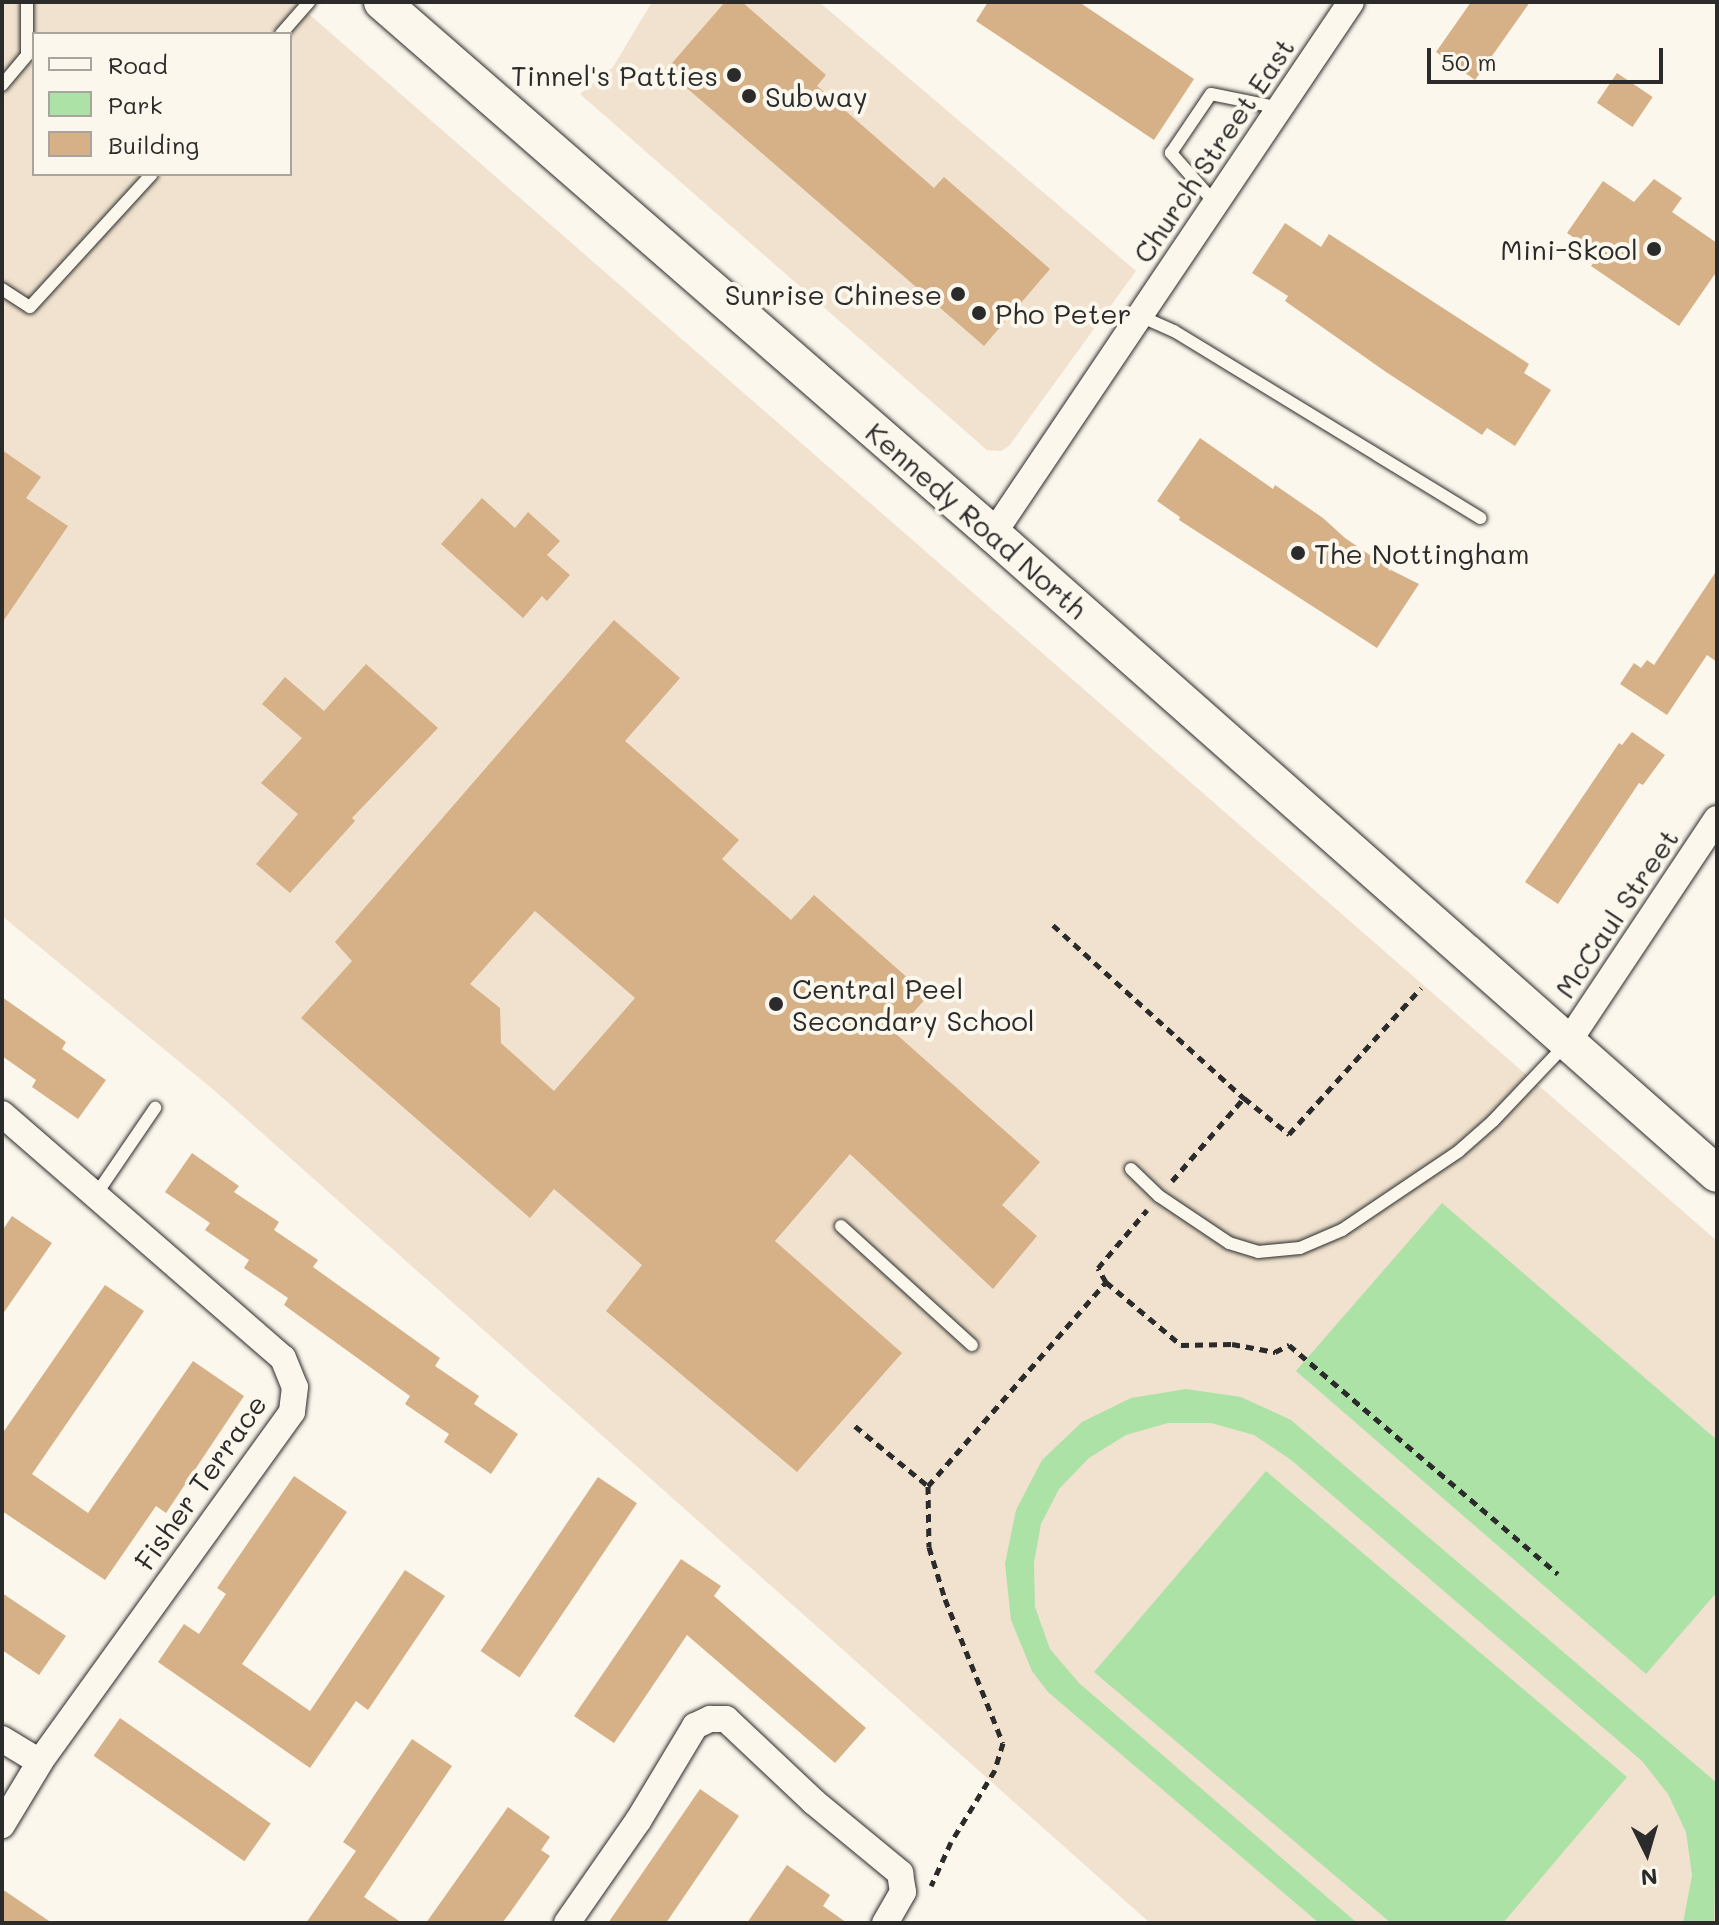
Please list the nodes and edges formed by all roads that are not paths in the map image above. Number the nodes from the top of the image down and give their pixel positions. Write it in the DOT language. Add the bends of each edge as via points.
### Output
graph roads {
  1 [pos="27,2"];
  2 [pos="309,2"];
  3 [pos="1351,2"];
  4 [pos="402,8"];
  5 [pos="283,32"];
  6 [pos="2,85"];
  7 [pos="1280,108"];
  8 [pos="150,176"];
  9 [pos="1215,203"];
  10 [pos="2,289"];
  11 [pos="1140,316"];
  12 [pos="1480,518"];
  13 [pos="993,534"];
  14 [pos="1717,819"];
  15 [pos="1568,1042"];
  16 [pos="155,1108"];
  17 [pos="2,1114"];
  18 [pos="1131,1169"];
  19 [pos="1717,1174"];
  20 [pos="95,1196"];
  21 [pos="841,1226"];
  22 [pos="972,1345"];
  23 [pos="2,1739"];
  24 [pos="40,1762"];
  25 [pos="2,1825"];
  26 [pos="567,1923"];
  27 [pos="885,1923"];
  1 -- 6 [label="lane" via="27,55"];
  2 -- 5 [label="lane"];
  3 -- 7 [label="street, Church Street East"];
  4 -- 13 [label="main road, Kennedy Road North"];
  7 -- 9 [label="street, Church Street East"];
  7 -- 9 [label="lane" via="1211,94 1171,153"];
  8 -- 10 [label="lane" via="30,307"];
  9 -- 11 [label="street, Church Street East"];
  11 -- 12 [label="lane" via="1174,331"];
  11 -- 13 [label="street, Church Street East"];
  13 -- 15 [label="main road, Kennedy Road North"];
  14 -- 15 [label="street, McCaul Street"];
  15 -- 18 [label="lane" via="1459,1151 1342,1230 1300,1248 1258,1252 1229,1243 1159,1196"];
  15 -- 19 [label="main road, Kennedy Road North"];
  16 -- 20 [label="lane"];
  17 -- 20 [label="street, Fisher Terrace"];
  20 -- 24 [label="street, Fisher Terrace" via="283,1358 295,1387 292,1412"];
  21 -- 22 [label="lane"];
  23 -- 24 [label="street"];
  24 -- 25 [label="street, Fisher Terrace"];
  26 -- 27 [label="street" via="695,1726 710,1719 726,1719 900,1873 903,1892"];
}
